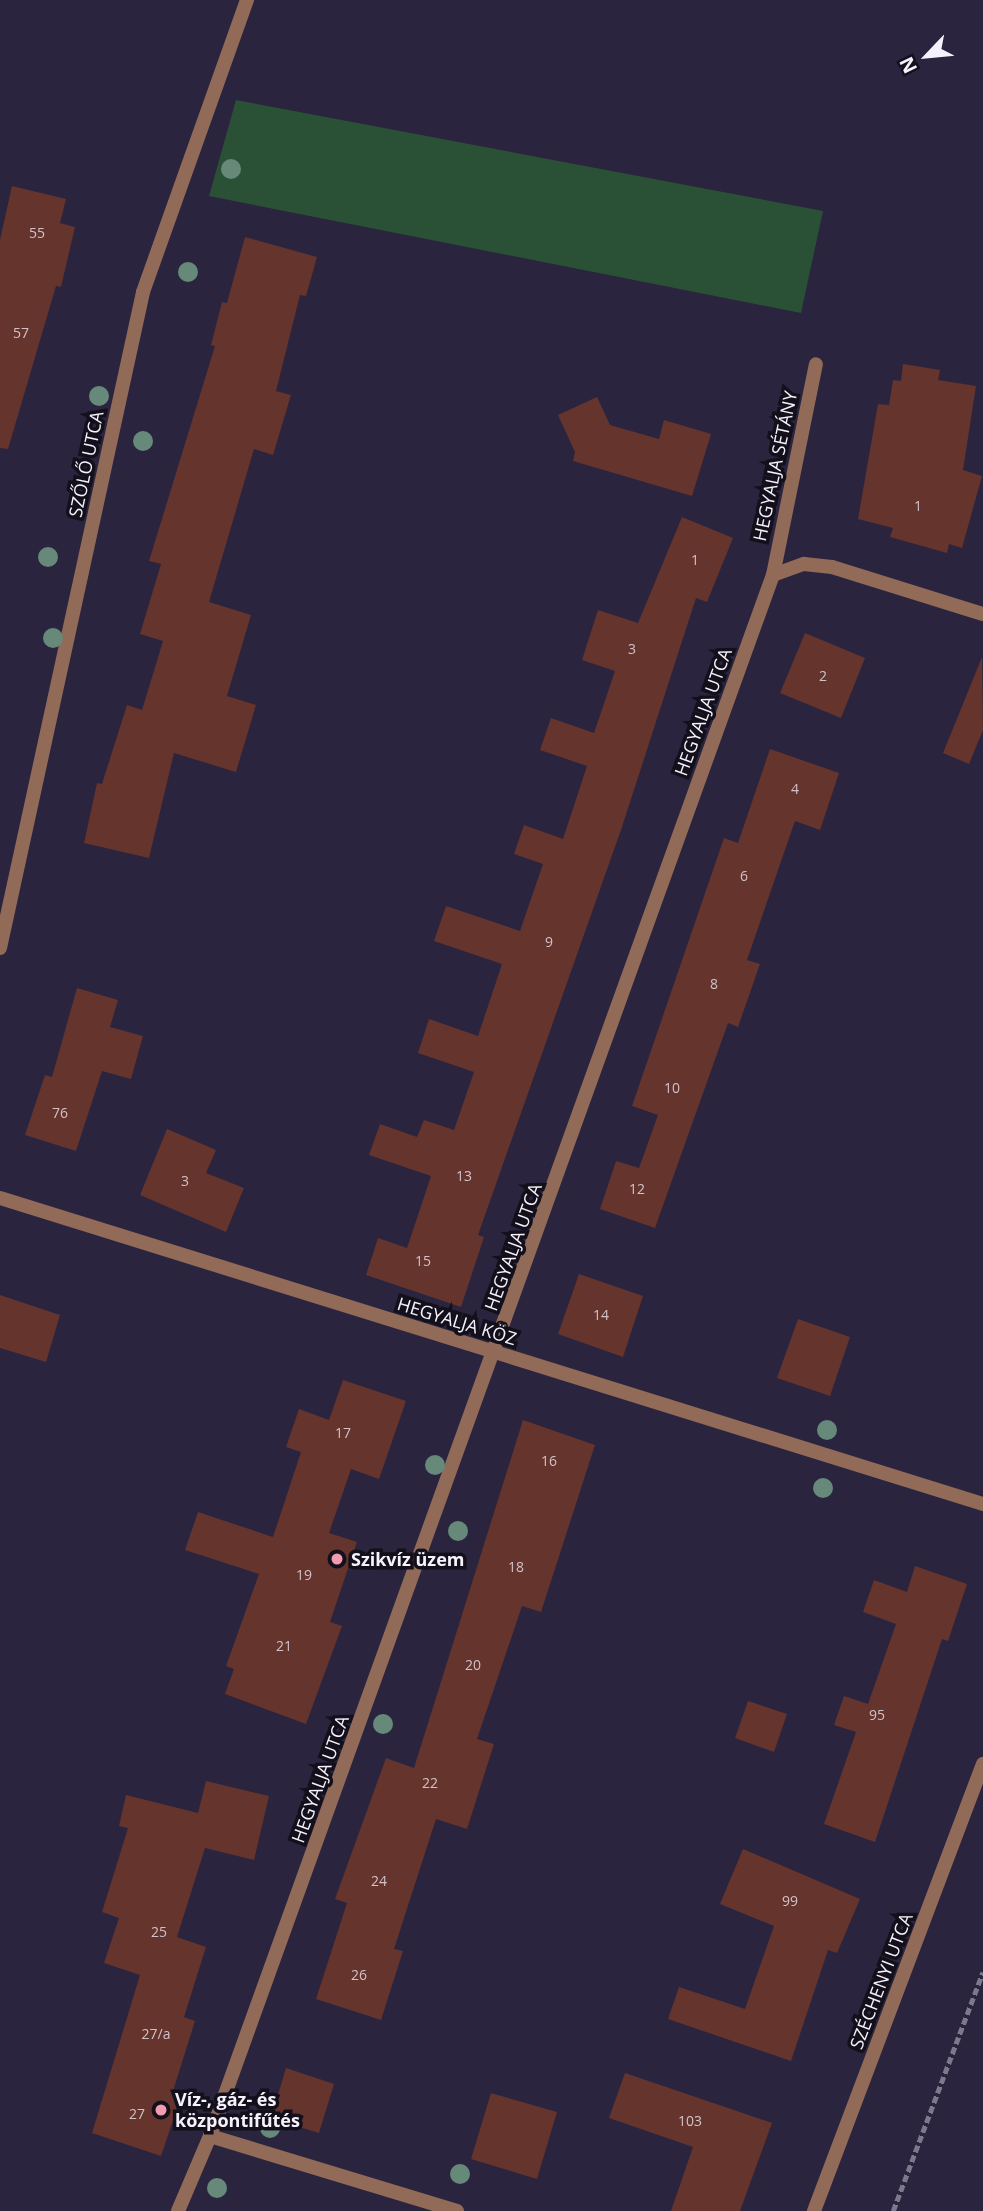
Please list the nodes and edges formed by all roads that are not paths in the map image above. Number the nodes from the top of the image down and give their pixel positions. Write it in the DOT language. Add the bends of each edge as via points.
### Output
graph roads {
  1 [pos="247,0"];
  2 [pos="816,364"];
  3 [pos="773,575"];
  4 [pos="983,614"];
  5 [pos="0,948"];
  6 [pos="0,1198"];
  7 [pos="495,1353"];
  8 [pos="983,1504"];
  9 [pos="983,1764"];
  10 [pos="210,2136"];
  11 [pos="178,2211"];
  12 [pos="457,2211"];
  13 [pos="814,2211"];
  1 -- 5 [label="street, SZŐLŐ UTCA" via="143,292"];
  2 -- 3 [label="street, HEGYALJA SÉTÁNY"];
  3 -- 4 [label="street" via="804,564 832,567"];
  3 -- 7 [label="street, HEGYALJA UTCA"];
  6 -- 7 [label="street, HEGYALJA KÖZ"];
  7 -- 8 [label="street, HEGYALJA KÖZ"];
  7 -- 10 [label="street, HEGYALJA UTCA"];
  9 -- 13 [label="street, SZÉCHENYI UTCA"];
  10 -- 11 [label="street, HEGYALJA UTCA"];
  10 -- 12 [label="street"];
}
